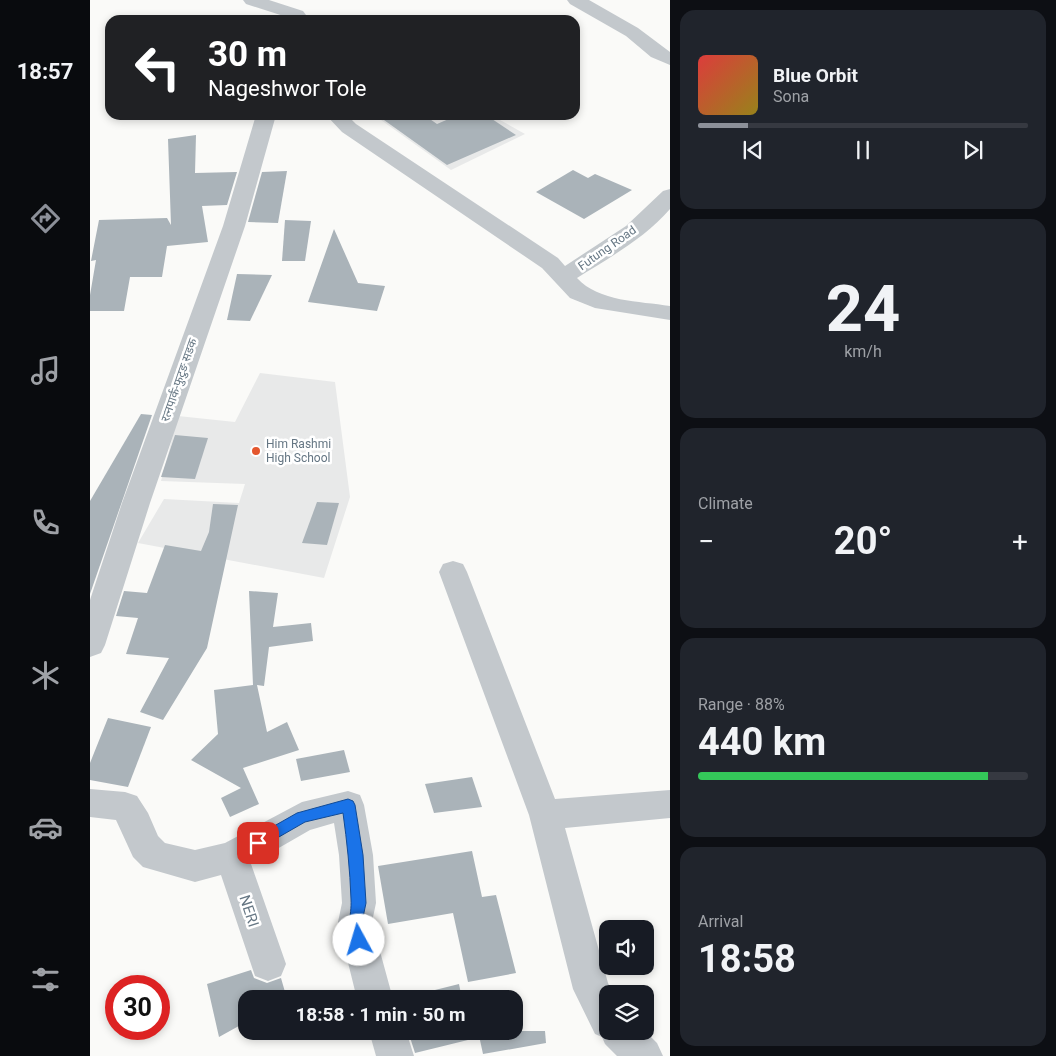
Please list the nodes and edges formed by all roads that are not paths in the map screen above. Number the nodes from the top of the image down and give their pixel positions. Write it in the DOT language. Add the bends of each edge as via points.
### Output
graph roads {
  1 [pos="252,0"];
  2 [pos="576,0"];
  3 [pos="298,12"];
  4 [pos="670,58"];
  5 [pos="265,120"];
  6 [pos="341,120"];
  7 [pos="670,195"];
  8 [pos="564,277"];
  9 [pos="670,313"];
  10 [pos="452,572"];
  11 [pos="90,646"];
  12 [pos="90,802"];
  13 [pos="670,804"];
  14 [pos="545,815"];
  15 [pos="232,857"];
  16 [pos="268,964"];
  17 [pos="373,990"];
  18 [pos="599,1004"];
  19 [pos="390,1040"];
  20 [pos="627,1040"];
  21 [pos="395,1056"];
  22 [pos="644,1056"];
  1 -- 3 [label="street"];
  2 -- 4 [label="street" via="638,36 656,55"];
  5 -- 11 [label="street, रत्नपार्क-फुटुङ सडक" via="234,226 136,503"];
  6 -- 8 [label="street" via="550,263"];
  7 -- 8 [label="street, Futung Road" via="660,208 622,240"];
  8 -- 9 [label="street" via="578,292 595,301"];
  10 -- 14 [label="street"];
  12 -- 15 [label="street" via="124,806 136,823 145,846 155,856 195,866"];
  13 -- 14 [label="street"];
  14 -- 18 [label="street" via="591,989"];
  15 -- 16 [label="street, NERI"];
  15 -- 17 [label="street" via="302,817 348,805 356,855 358,903 355,922"];
  19 -- 21 [label="street"];
  20 -- 22 [label="street"];
}
